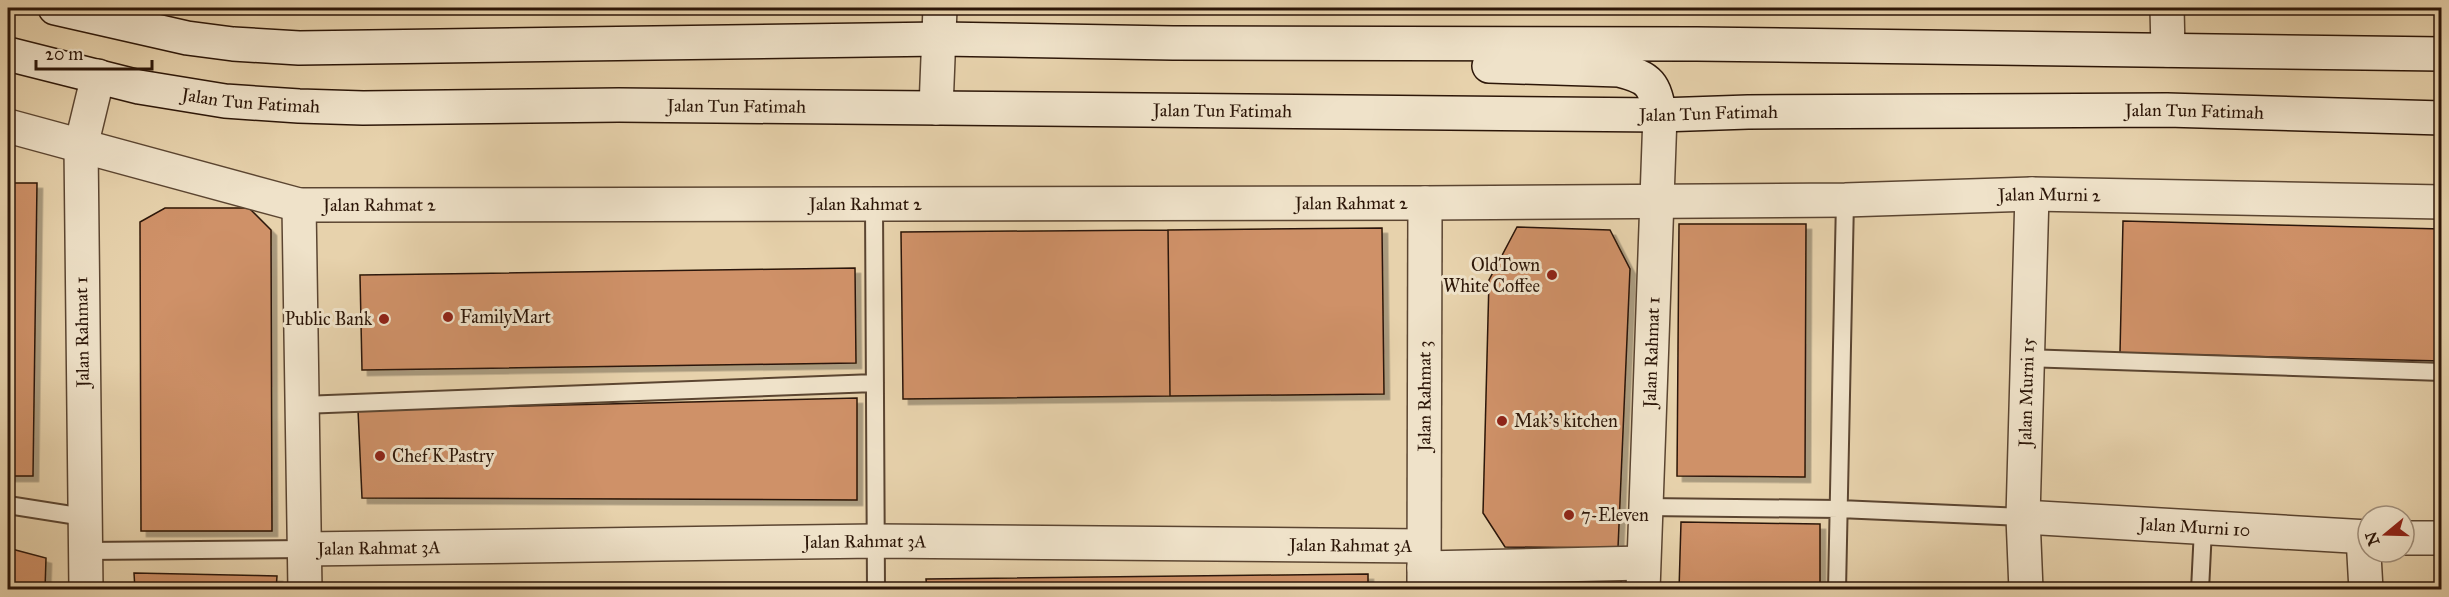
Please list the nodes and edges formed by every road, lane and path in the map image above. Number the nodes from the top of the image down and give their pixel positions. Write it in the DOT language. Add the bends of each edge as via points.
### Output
graph roads {
  1 [pos="55,8"];
  2 [pos="2167,8"];
  3 [pos="940,23"];
  4 [pos="1352,44"];
  5 [pos="2168,50"];
  6 [pos="8,54"];
  7 [pos="2442,54"];
  8 [pos="98,76"];
  9 [pos="936,108"];
  10 [pos="1660,115"];
  11 [pos="2442,118"];
  12 [pos="8,126"];
  13 [pos="81,146"];
  14 [pos="2032,194"];
  15 [pos="1658,200"];
  16 [pos="1845,200"];
  17 [pos="2442,202"];
  18 [pos="1425,203"];
  19 [pos="874,204"];
  20 [pos="299,205"];
  21 [pos="2027,357"];
  22 [pos="2442,372"];
  23 [pos="875,383"];
  24 [pos="302,405"];
  25 [pos="8,505"];
  26 [pos="1645,507"];
  27 [pos="1839,510"];
  28 [pos="84,517"];
  29 [pos="2023,517"];
  30 [pos="2203,529"];
  31 [pos="2356,537"];
  32 [pos="2416,538"];
  33 [pos="2442,538"];
  34 [pos="876,540"];
  35 [pos="305,549"];
  36 [pos="85,551"];
  37 [pos="2366,564"];
  38 [pos="1424,568"];
  39 [pos="1643,576"];
  40 [pos="86,590"];
  41 [pos="305,590"];
  42 [pos="876,590"];
  43 [pos="1837,590"];
  44 [pos="2026,590"];
  45 [pos="2200,590"];
  46 [pos="2366,590"];
  1 -- 3 [label="street" via="187,38 299,48"];
  2 -- 5 [label="street"];
  3 -- 4 [label="street"];
  3 -- 9 [label="street"];
  4 -- 5 [label="street"];
  4 -- 10 [label="street, Jalan Rahmat 1" via="1415,63 1619,70 1639,75 1655,90"];
  5 -- 7 [label="street"];
  6 -- 8 [label="street, Jalan Tun Fatimah"];
  8 -- 9 [label="street, Jalan Tun Fatimah" via="225,101 309,106"];
  8 -- 13 [label="street, Jalan Rahmat 1"];
  9 -- 10 [label="street, Jalan Tun Fatimah"];
  10 -- 11 [label="street, Jalan Tun Fatimah" via="2167,110"];
  10 -- 15 [label="street, Jalan Rahmat 1"];
  12 -- 13 [label="street, Jalan Rahmat 2"];
  13 -- 20 [label="street, Jalan Rahmat 2"];
  13 -- 28 [label="street, Jalan Rahmat 1"];
  14 -- 16 [label="street, Jalan Murni 2"];
  14 -- 17 [label="street, Jalan Murni 2"];
  14 -- 21 [label="street, Jalan Murni 15"];
  15 -- 16 [label="street, Jalan Murni 2"];
  15 -- 18 [label="street, Jalan Rahmat 2"];
  15 -- 26 [label="street, Jalan Rahmat 1"];
  16 -- 27 [label="lane"];
  18 -- 19 [label="street, Jalan Rahmat 2"];
  18 -- 38 [label="street, Jalan Rahmat 3"];
  19 -- 20 [label="street, Jalan Rahmat 2"];
  19 -- 23 [label="lane"];
  20 -- 24 [label="street"];
  21 -- 22 [label="lane"];
  21 -- 29 [label="street, Jalan Murni 15"];
  23 -- 24 [label="lane"];
  23 -- 34 [label="lane"];
  24 -- 35 [label="street"];
  25 -- 28 [label="lane"];
  26 -- 27 [label="lane"];
  26 -- 39 [label="street, Jalan Rahmat 1"];
  27 -- 29 [label="lane"];
  27 -- 43 [label="lane"];
  28 -- 36 [label="street, Jalan Rahmat 1"];
  29 -- 30 [label="street, Jalan Murni 10"];
  29 -- 44 [label="street, Jalan Murni 15"];
  30 -- 31 [label="street, Jalan Murni 10"];
  30 -- 45 [label="lane"];
  32 -- 33 [label="street"];
  34 -- 35 [label="street, Jalan Rahmat 3A"];
  34 -- 38 [label="street, Jalan Rahmat 3A"];
  34 -- 42 [label="lane"];
  35 -- 36 [label="lane"];
  35 -- 41 [label="street"];
  36 -- 40 [label="street, Jalan Rahmat 1"];
  37 -- 46 [label="street"];
  38 -- 39 [label="street, Jalan Rahmat 3A"];
}
